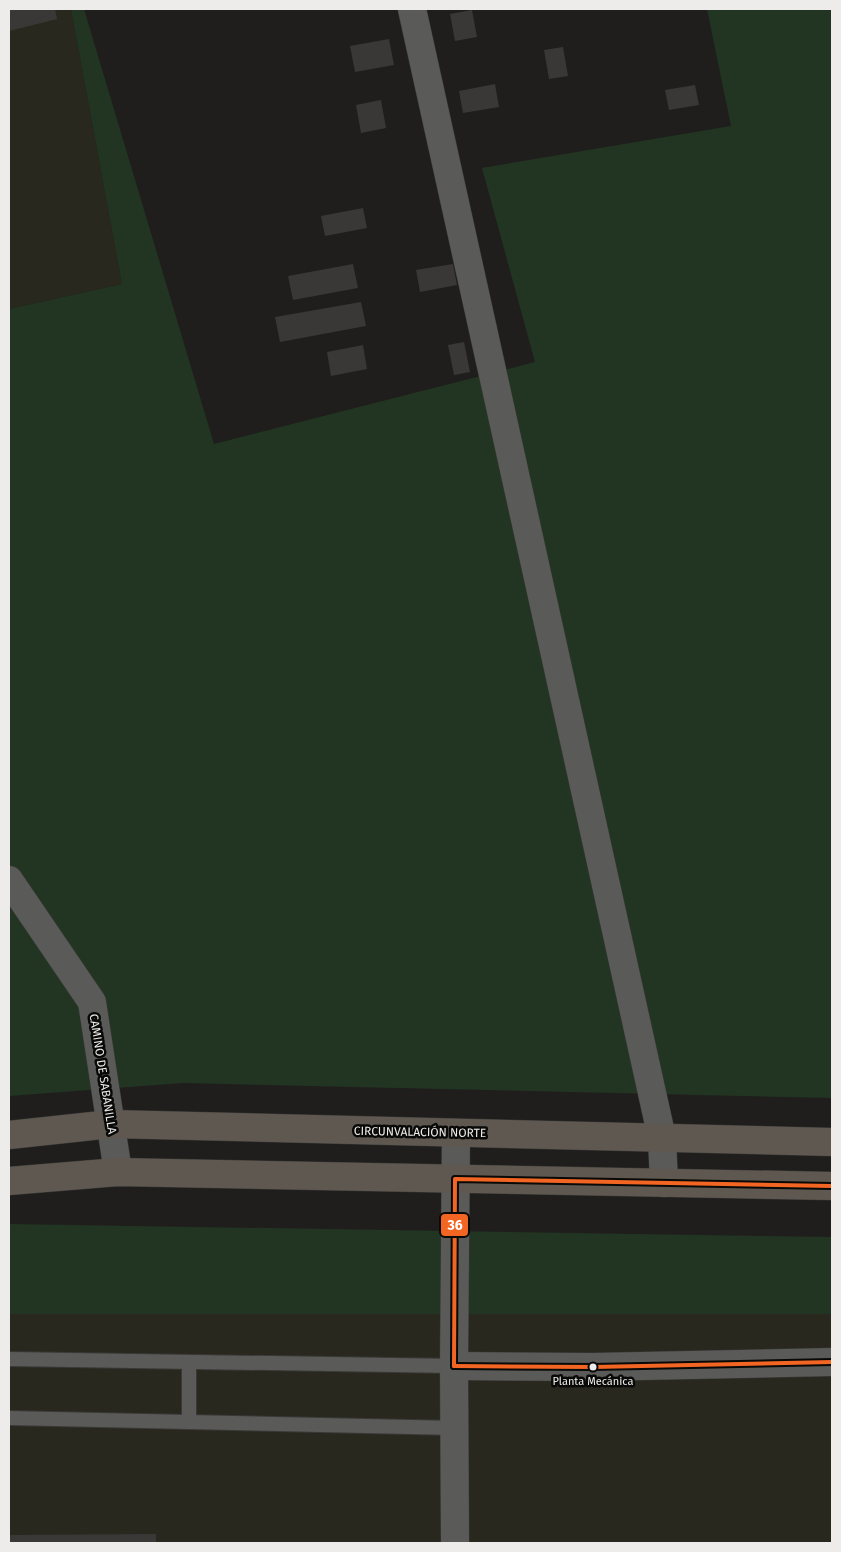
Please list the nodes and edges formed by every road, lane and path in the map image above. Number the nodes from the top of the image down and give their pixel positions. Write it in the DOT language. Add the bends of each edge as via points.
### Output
graph roads {
  1 [pos="412,9"];
  2 [pos="9,880"];
  3 [pos="111,1124"];
  4 [pos="456,1133"];
  5 [pos="9,1135"];
  6 [pos="662,1138"];
  7 [pos="832,1142"];
  8 [pos="118,1172"];
  9 [pos="455,1179"];
  10 [pos="9,1182"];
  11 [pos="664,1183"];
  12 [pos="832,1186"];
  13 [pos="9,1359"];
  14 [pos="189,1362"];
  15 [pos="832,1362"];
  16 [pos="454,1366"];
  17 [pos="9,1418"];
  18 [pos="189,1422"];
  19 [pos="455,1428"];
  20 [pos="455,1543"];
  1 -- 6 [label="street"];
  2 -- 3 [label="street, CAMINO DE SABANILLA" via="92,1002"];
  3 -- 4 [label="highway, CIRCUNVALACIÓN NORTE"];
  3 -- 5 [label="highway, CIRCUNVALACIÓN NORTE"];
  3 -- 8 [label="street, CAMINO DE SABANILLA"];
  4 -- 6 [label="highway, CIRCUNVALACIÓN NORTE"];
  4 -- 9 [label="street"];
  6 -- 7 [label="highway, CIRCUNVALACIÓN NORTE"];
  6 -- 11 [label="street"];
  8 -- 9 [label="highway"];
  8 -- 10 [label="highway"];
  9 -- 11 [label="highway"];
  9 -- 16 [label="street"];
  11 -- 12 [label="highway"];
  13 -- 14 [label="lane"];
  14 -- 16 [label="lane"];
  14 -- 18 [label="lane"];
  15 -- 16 [label="street"];
  16 -- 19 [label="street"];
  17 -- 18 [label="lane"];
  18 -- 19 [label="lane"];
  19 -- 20 [label="street"];
}
